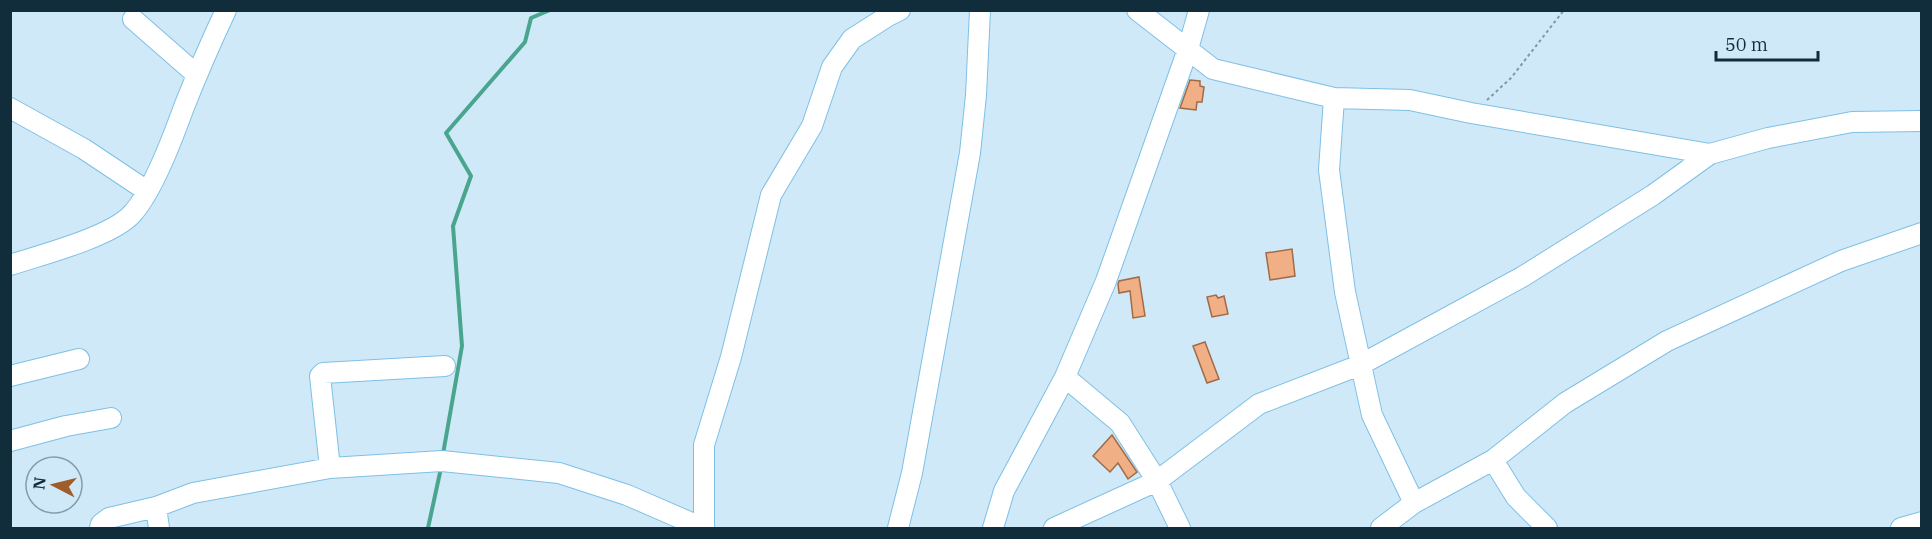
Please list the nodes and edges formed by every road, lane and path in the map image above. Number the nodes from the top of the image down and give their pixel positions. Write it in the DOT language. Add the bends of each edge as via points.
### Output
graph roads {
  1 [pos="226,10"];
  2 [pos="900,10"];
  3 [pos="980,10"];
  4 [pos="1137,10"];
  5 [pos="1199,10"];
  6 [pos="1564,10"];
  7 [pos="133,19"];
  8 [pos="1188,49"];
  9 [pos="197,75"];
  10 [pos="1334,98"];
  11 [pos="10,108"];
  12 [pos="1471,113"];
  13 [pos="1922,121"];
  14 [pos="1710,154"];
  15 [pos="147,191"];
  16 [pos="1922,233"];
  17 [pos="10,265"];
  18 [pos="79,359"];
  19 [pos="1360,365"];
  20 [pos="445,366"];
  21 [pos="10,376"];
  22 [pos="1065,377"];
  23 [pos="111,418"];
  24 [pos="10,441"];
  25 [pos="1493,460"];
  26 [pos="330,468"];
  27 [pos="1156,481"];
  28 [pos="1414,503"];
  29 [pos="156,507"];
  30 [pos="1922,522"];
  31 [pos="100,528"];
  32 [pos="159,528"];
  33 [pos="703,528"];
  34 [pos="897,528"];
  35 [pos="993,528"];
  36 [pos="1054,528"];
  37 [pos="1180,528"];
  38 [pos="1381,528"];
  39 [pos="1547,528"];
  40 [pos="1901,528"];
  1 -- 9 [label="street"];
  2 -- 33 [label="street" via="852,39 832,67 812,126 771,195 731,357 704,445"];
  3 -- 34 [label="street" via="970,153 912,473"];
  4 -- 8 [label="street"];
  5 -- 8 [label="street"];
  6 -- 12 [label="path" via="1511,78"];
  7 -- 9 [label="street"];
  8 -- 10 [label="street" via="1214,69"];
  8 -- 22 [label="street" via="1106,281"];
  9 -- 15 [label="street"];
  10 -- 12 [label="street" via="1410,100"];
  10 -- 19 [label="street" via="1329,170 1345,292"];
  11 -- 15 [label="street" via="84,149"];
  12 -- 14 [label="street"];
  13 -- 14 [label="street" via="1852,122"];
  14 -- 19 [label="street" via="1653,195 1522,277"];
  15 -- 17 [label="street" via="132,215 103,233"];
  16 -- 25 [label="street" via="1841,261 1666,341 1565,403"];
  18 -- 21 [label="street"];
  19 -- 27 [label="street" via="1259,404"];
  19 -- 28 [label="street" via="1372,415"];
  20 -- 26 [label="street" via="323,373"];
  22 -- 27 [label="street" via="1120,423"];
  22 -- 35 [label="street" via="1004,491"];
  23 -- 24 [label="street"];
  25 -- 28 [label="street"];
  25 -- 39 [label="street" via="1516,497"];
  26 -- 29 [label="street" via="193,493"];
  26 -- 33 [label="street" via="442,461 559,473 627,495"];
  27 -- 36 [label="street"];
  27 -- 37 [label="street"];
  28 -- 38 [label="street"];
  29 -- 31 [label="street" via="109,518"];
  29 -- 32 [label="street"];
  30 -- 40 [label="street"];
}
